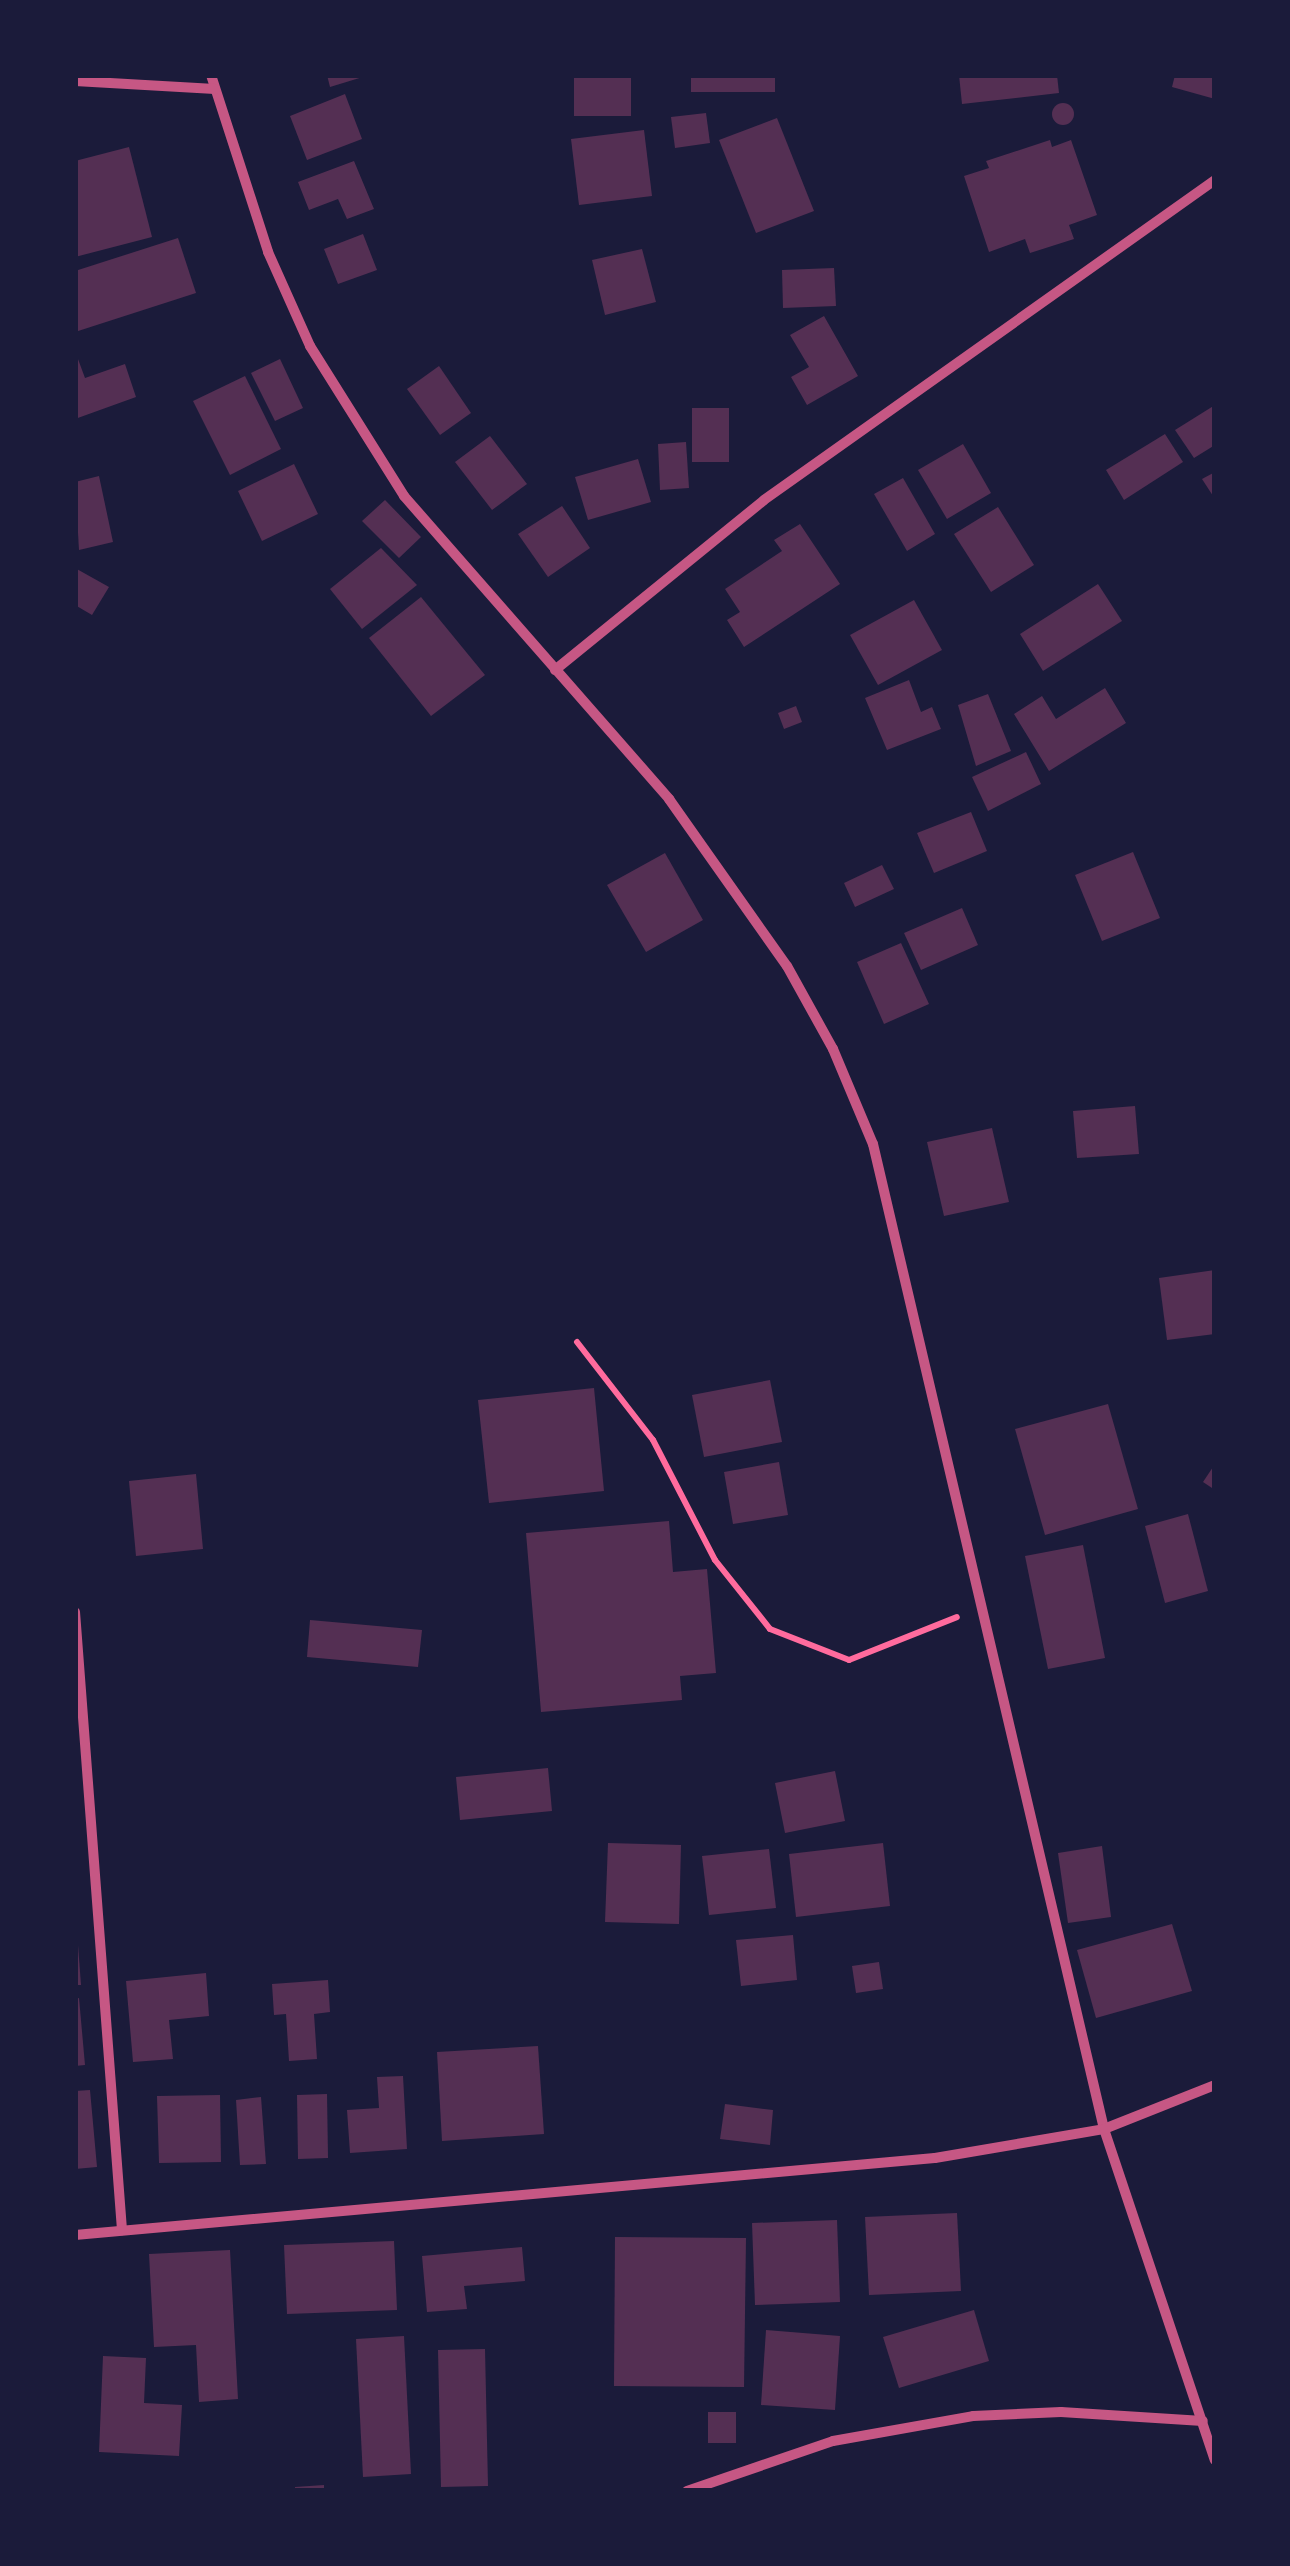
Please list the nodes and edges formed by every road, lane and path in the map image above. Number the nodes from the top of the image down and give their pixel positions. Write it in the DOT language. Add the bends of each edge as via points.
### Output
graph roads {
  1 [pos="211,75"];
  2 [pos="75,81"];
  3 [pos="215,89"];
  4 [pos="1215,180"];
  5 [pos="556,670"];
  6 [pos="577,1342"];
  7 [pos="985,1606"];
  8 [pos="75,1612"];
  9 [pos="1215,2085"];
  10 [pos="1104,2129"];
  11 [pos="122,2230"];
  12 [pos="75,2234"];
  13 [pos="1203,2421"];
  14 [pos="1215,2460"];
  15 [pos="686,2491"];
  1 -- 3 [label="street"];
  2 -- 3 [label="street"];
  3 -- 5 [label="street" via="268,252 310,346 404,496"];
  4 -- 5 [label="street" via="764,500"];
  5 -- 7 [label="street" via="670,799 787,966 834,1049 873,1144"];
  6 -- 7 [label="path" via="653,1440 715,1560 770,1629 849,1660"];
  7 -- 10 [label="street"];
  8 -- 11 [label="street"];
  9 -- 10 [label="street"];
  10 -- 11 [label="street" via="935,2158"];
  10 -- 13 [label="street"];
  11 -- 12 [label="street"];
  13 -- 14 [label="street"];
  13 -- 15 [label="street" via="1061,2412 973,2416 833,2441"];
}
